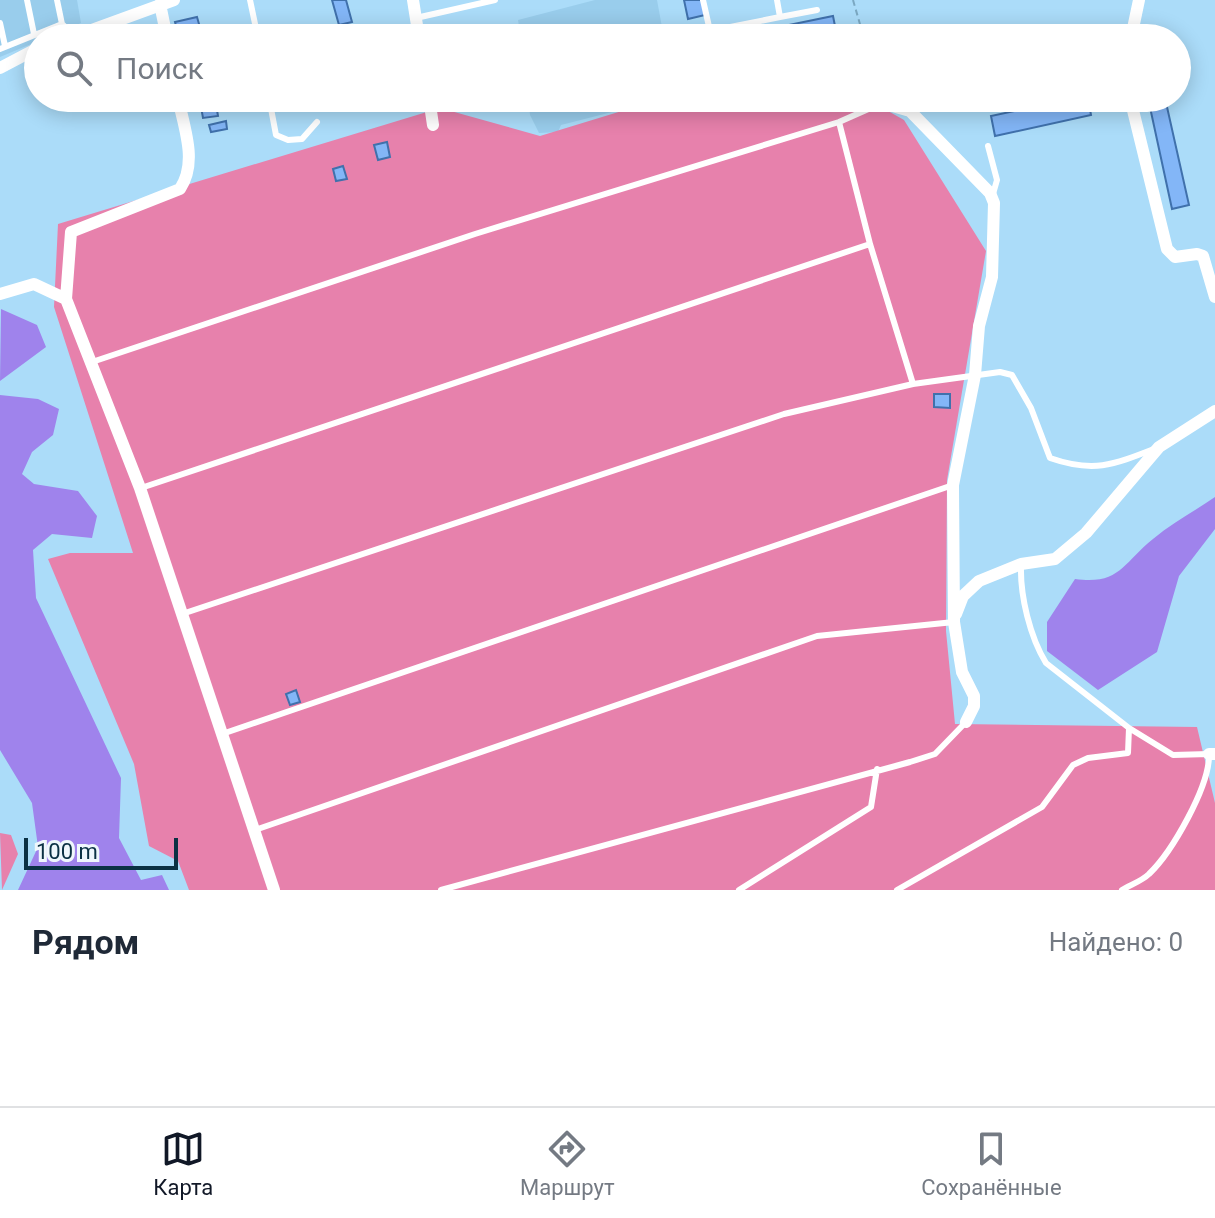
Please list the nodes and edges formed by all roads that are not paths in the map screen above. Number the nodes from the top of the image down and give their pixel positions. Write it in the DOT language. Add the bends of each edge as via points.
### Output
graph roads {
  1 [pos="27,0"];
  2 [pos="57,0"];
  3 [pos="174,0"];
  4 [pos="250,0"];
  5 [pos="413,0"];
  6 [pos="495,0"];
  7 [pos="703,0"];
  8 [pos="777,0"];
  9 [pos="1139,0"];
  10 [pos="160,4"];
  11 [pos="817,10"];
  12 [pos="780,17"];
  13 [pos="416,18"];
  14 [pos="0,23"];
  15 [pos="32,24"];
  16 [pos="62,24"];
  17 [pos="107,24"];
  18 [pos="164,24"];
  19 [pos="255,24"];
  20 [pos="417,24"];
  21 [pos="708,24"];
  22 [pos="745,24"];
  23 [pos="1134,24"];
  24 [pos="24,38"];
  25 [pos="2,47"];
  26 [pos="24,55"];
  27 [pos="0,68"];
  28 [pos="181,112"];
  29 [pos="272,112"];
  30 [pos="431,112"];
  31 [pos="862,112"];
  32 [pos="911,112"];
  33 [pos="1133,112"];
  34 [pos="317,122"];
  35 [pos="839,122"];
  36 [pos="433,125"];
  37 [pos="988,146"];
  38 [pos="993,197"];
  39 [pos="870,244"];
  40 [pos="0,294"];
  41 [pos="1215,297"];
  42 [pos="66,299"];
  43 [pos="89,363"];
  44 [pos="975,375"];
  45 [pos="913,384"];
  46 [pos="1215,411"];
  47 [pos="1159,447"];
  48 [pos="953,485"];
  49 [pos="140,488"];
  50 [pos="1021,564"];
  51 [pos="182,614"];
  52 [pos="954,622"];
  53 [pos="966,722"];
  54 [pos="1129,728"];
  55 [pos="222,734"];
  56 [pos="1212,754"];
  57 [pos="877,769"];
  58 [pos="254,830"];
  59 [pos="274,890"];
  60 [pos="441,890"];
  61 [pos="739,890"];
  62 [pos="897,890"];
  63 [pos="1122,890"];
  1 -- 15 [label="lane"];
  2 -- 16 [label="lane"];
  3 -- 10 [label="street"];
  4 -- 19 [label="lane"];
  5 -- 13 [label="street"];
  6 -- 13 [label="lane"];
  7 -- 21 [label="lane"];
  8 -- 12 [label="lane"];
  9 -- 23 [label="street"];
  10 -- 17 [label="street"];
  10 -- 18 [label="street"];
  11 -- 12 [label="lane"];
  12 -- 22 [label="lane"];
  13 -- 20 [label="street"];
  14 -- 25 [label="lane"];
  24 -- 25 [label="lane"];
  26 -- 27 [label="street"];
  28 -- 42 [label="street" via="189,176 180,189 71,232"];
  29 -- 34 [label="lane" via="276,135 288,140 302,139"];
  30 -- 36 [label="street"];
  31 -- 35 [label="lane"];
  32 -- 38 [label="street"];
  33 -- 41 [label="street" via="1167,249 1175,257 1203,256"];
  35 -- 39 [label="lane"];
  35 -- 43 [label="lane" via="475,234"];
  37 -- 38 [label="lane" via="997,180"];
  38 -- 44 [label="street" via="994,260 979,326"];
  39 -- 45 [label="lane"];
  39 -- 49 [label="lane"];
  40 -- 42 [label="street" via="34,284"];
  42 -- 43 [label="street"];
  43 -- 49 [label="street"];
  44 -- 45 [label="lane"];
  44 -- 47 [label="lane" via="1012,375 1050,458 1090,468"];
  44 -- 48 [label="street"];
  45 -- 51 [label="lane" via="784,414"];
  46 -- 47 [label="street"];
  47 -- 50 [label="street" via="1086,533 1055,559"];
  48 -- 52 [label="street"];
  48 -- 55 [label="lane"];
  49 -- 51 [label="street"];
  50 -- 52 [label="street" via="979,581 963,596"];
  50 -- 54 [label="lane" via="1025,603 1046,663"];
  51 -- 55 [label="street"];
  52 -- 53 [label="street" via="962,672 974,696"];
  52 -- 58 [label="lane" via="817,636"];
  53 -- 57 [label="lane" via="935,754"];
  54 -- 56 [label="lane" via="1173,755"];
  54 -- 62 [label="lane" via="1128,753 1073,765 1042,807"];
  55 -- 58 [label="street"];
  56 -- 63 [label="lane" via="1191,812 1148,875"];
  57 -- 60 [label="lane"];
  57 -- 61 [label="lane" via="871,807"];
  58 -- 59 [label="street"];
}
